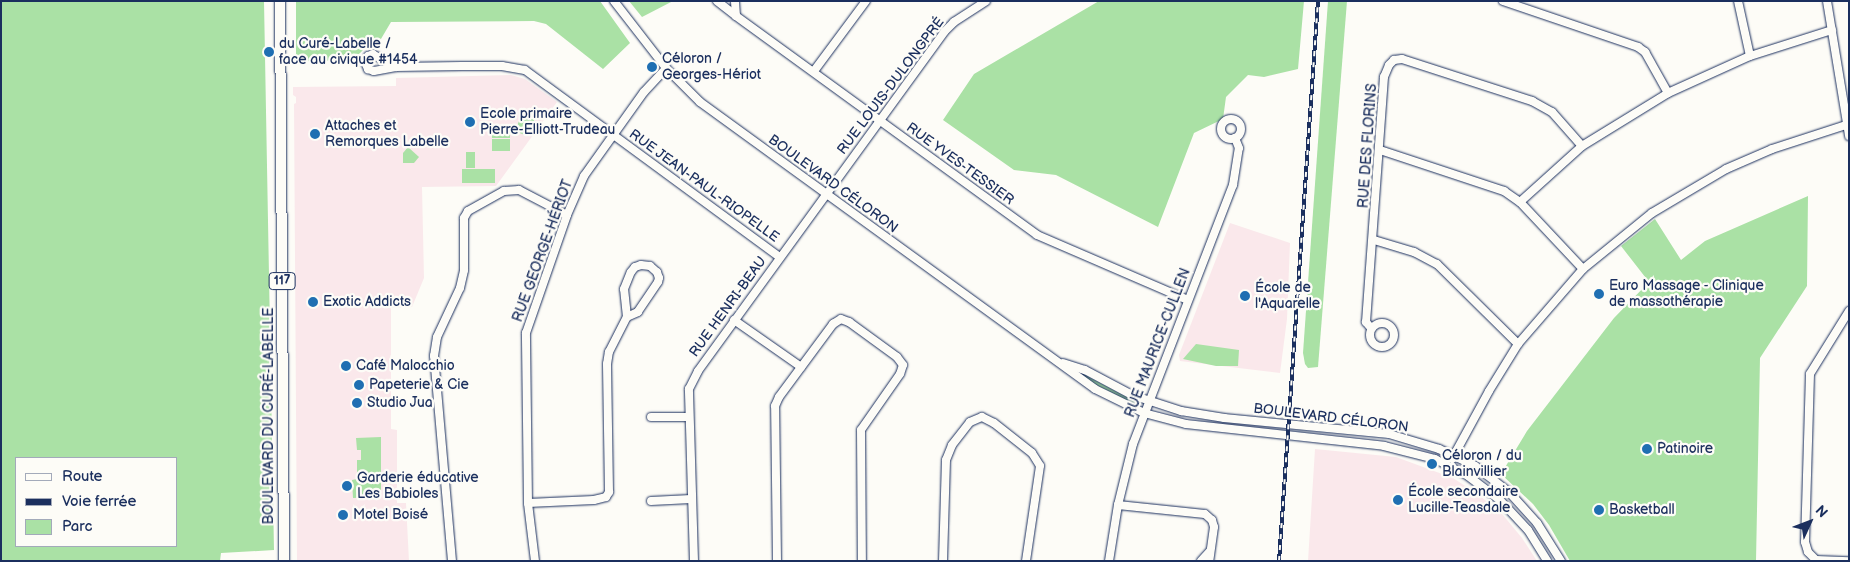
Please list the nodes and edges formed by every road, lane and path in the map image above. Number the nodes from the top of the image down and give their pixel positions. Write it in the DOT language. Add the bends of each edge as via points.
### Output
graph roads {
  1 [pos="280,1"];
  2 [pos="614,1"];
  3 [pos="717,1"];
  4 [pos="735,1"];
  5 [pos="866,1"];
  6 [pos="986,1"];
  7 [pos="1503,1"];
  8 [pos="1738,1"];
  9 [pos="1827,1"];
  10 [pos="736,16"];
  11 [pos="1832,30"];
  12 [pos="1750,56"];
  13 [pos="396,67"];
  14 [pos="666,68"];
  15 [pos="814,71"];
  16 [pos="1668,93"];
  17 [pos="880,121"];
  18 [pos="1848,124"];
  19 [pos="613,134"];
  20 [pos="1849,136"];
  21 [pos="1235,138"];
  22 [pos="1582,146"];
  23 [pos="1380,150"];
  24 [pos="826,194"];
  25 [pos="1520,202"];
  26 [pos="566,215"];
  27 [pos="1374,240"];
  28 [pos="780,257"];
  29 [pos="1583,269"];
  30 [pos="1188,300"];
  31 [pos="1849,311"];
  32 [pos="627,318"];
  33 [pos="734,320"];
  34 [pos="1371,328"];
  35 [pos="1518,344"];
  36 [pos="1061,363"];
  37 [pos="801,367"];
  38 [pos="1148,401"];
  39 [pos="1144,413"];
  40 [pos="651,417"];
  41 [pos="689,417"];
  42 [pos="1454,455"];
  43 [pos="1449,465"];
  44 [pos="691,499"];
  45 [pos="651,501"];
  46 [pos="528,503"];
  47 [pos="1118,505"];
  48 [pos="1210,551"];
  49 [pos="284,561"];
  50 [pos="452,561"];
  51 [pos="535,561"];
  52 [pos="694,561"];
  53 [pos="777,561"];
  54 [pos="862,561"];
  55 [pos="943,561"];
  56 [pos="1026,561"];
  57 [pos="1109,561"];
  58 [pos="1201,561"];
  59 [pos="1209,561"];
  60 [pos="1547,561"];
  61 [pos="1561,561"];
  62 [pos="1849,561"];
  1 -- 49 [label="main road, BOULEVARD DU CURÉ-LABELLE / 117"];
  2 -- 14 [label="street, BOULEVARD CÉLORON"];
  3 -- 10 [label="street, RUE YVES-TESSIER"];
  4 -- 10 [label="street"];
  5 -- 15 [label="street"];
  6 -- 17 [label="street, RUE LOUIS-DULONGPRÉ" via="944,32"];
  7 -- 16 [label="street" via="1638,47 1646,52"];
  8 -- 12 [label="street"];
  9 -- 11 [label="street"];
  10 -- 15 [label="street, RUE YVES-TESSIER"];
  11 -- 12 [label="street"];
  11 -- 18 [label="street"];
  12 -- 16 [label="street"];
  13 -- 19 [label="street, RUE JEAN-PAUL-RIOPELLE" via="522,68"];
  14 -- 19 [label="street, RUE GEORGE-HÉRIOT" via="655,77"];
  14 -- 24 [label="street, BOULEVARD CÉLORON" via="706,106"];
  15 -- 17 [label="street, RUE YVES-TESSIER"];
  16 -- 22 [label="street"];
  17 -- 24 [label="street, RUE LOUIS-DULONGPRÉ"];
  17 -- 30 [label="street, RUE YVES-TESSIER" via="1036,235"];
  18 -- 20 [label="street"];
  18 -- 29 [label="street" via="1772,149 1726,169 1652,213"];
  19 -- 26 [label="street, RUE GEORGE-HÉRIOT" via="584,176"];
  19 -- 28 [label="street, RUE JEAN-PAUL-RIOPELLE"];
  21 -- 30 [label="street, RUE MAURICE-CULLEN" via="1239,148 1233,185"];
  22 -- 23 [label="street, RUE DES FLORINS" via="1552,112 1532,101 1402,59 1388,65 1384,77"];
  22 -- 25 [label="street"];
  23 -- 25 [label="street" via="1504,191"];
  23 -- 27 [label="street, RUE DES FLORINS"];
  24 -- 28 [label="street, RUE HENRI-BEAU"];
  24 -- 36 [label="street, BOULEVARD CÉLORON"];
  25 -- 29 [label="street"];
  26 -- 46 [label="street, RUE GEORGE-HÉRIOT" via="526,332"];
  26 -- 50 [label="street" via="519,190 504,191 468,211 464,218 464,270 434,356"];
  27 -- 34 [label="street, RUE DES FLORINS" via="1366,322"];
  27 -- 35 [label="street" via="1414,252 1437,264"];
  28 -- 33 [label="street, RUE HENRI-BEAU"];
  29 -- 35 [label="street"];
  30 -- 38 [label="street, RUE MAURICE-CULLEN"];
  31 -- 62 [label="street" via="1810,374 1805,542 1808,552 1816,560"];
  32 -- 32 [label="street" via="638,312 660,278 650,266 635,267 624,289"];
  32 -- 46 [label="street" via="609,352 607,364 609,492 606,498"];
  33 -- 37 [label="street"];
  33 -- 41 [label="street, RUE HENRI-BEAU" via="689,389"];
  35 -- 42 [label="street"];
  36 -- 38 [label="street, BOULEVARD CÉLORON" via="1085,370"];
  36 -- 39 [label="street, BOULEVARD CÉLORON" via="1086,384"];
  37 -- 53 [label="street" via="775,406"];
  37 -- 54 [label="street" via="833,324 841,319 897,357 903,365 861,430"];
  38 -- 39 [label="street, RUE MAURICE-CULLEN"];
  38 -- 42 [label="street, BOULEVARD CÉLORON" via="1206,416 1395,435"];
  39 -- 43 [label="street, BOULEVARD CÉLORON" via="1208,428 1392,447"];
  39 -- 47 [label="street, RUE MAURICE-CULLEN" via="1128,460"];
  40 -- 41 [label="street"];
  41 -- 44 [label="street, RUE HENRI-BEAU"];
  42 -- 43 [label="street"];
  42 -- 61 [label="street, BOULEVARD CÉLORON" via="1489,476 1516,498"];
  43 -- 60 [label="street, BOULEVARD CÉLORON" via="1477,481 1506,505 1532,535"];
  44 -- 45 [label="street"];
  44 -- 52 [label="street, RUE HENRI-BEAU"];
  46 -- 51 [label="street, RUE GEORGE-HÉRIOT"];
  47 -- 48 [label="street" via="1205,514 1214,527"];
  47 -- 57 [label="street, RUE MAURICE-CULLEN"];
  48 -- 58 [label="street"];
  48 -- 59 [label="street"];
  55 -- 56 [label="street" via="946,460 952,444 970,422 982,417 1032,453 1040,466"];
}
